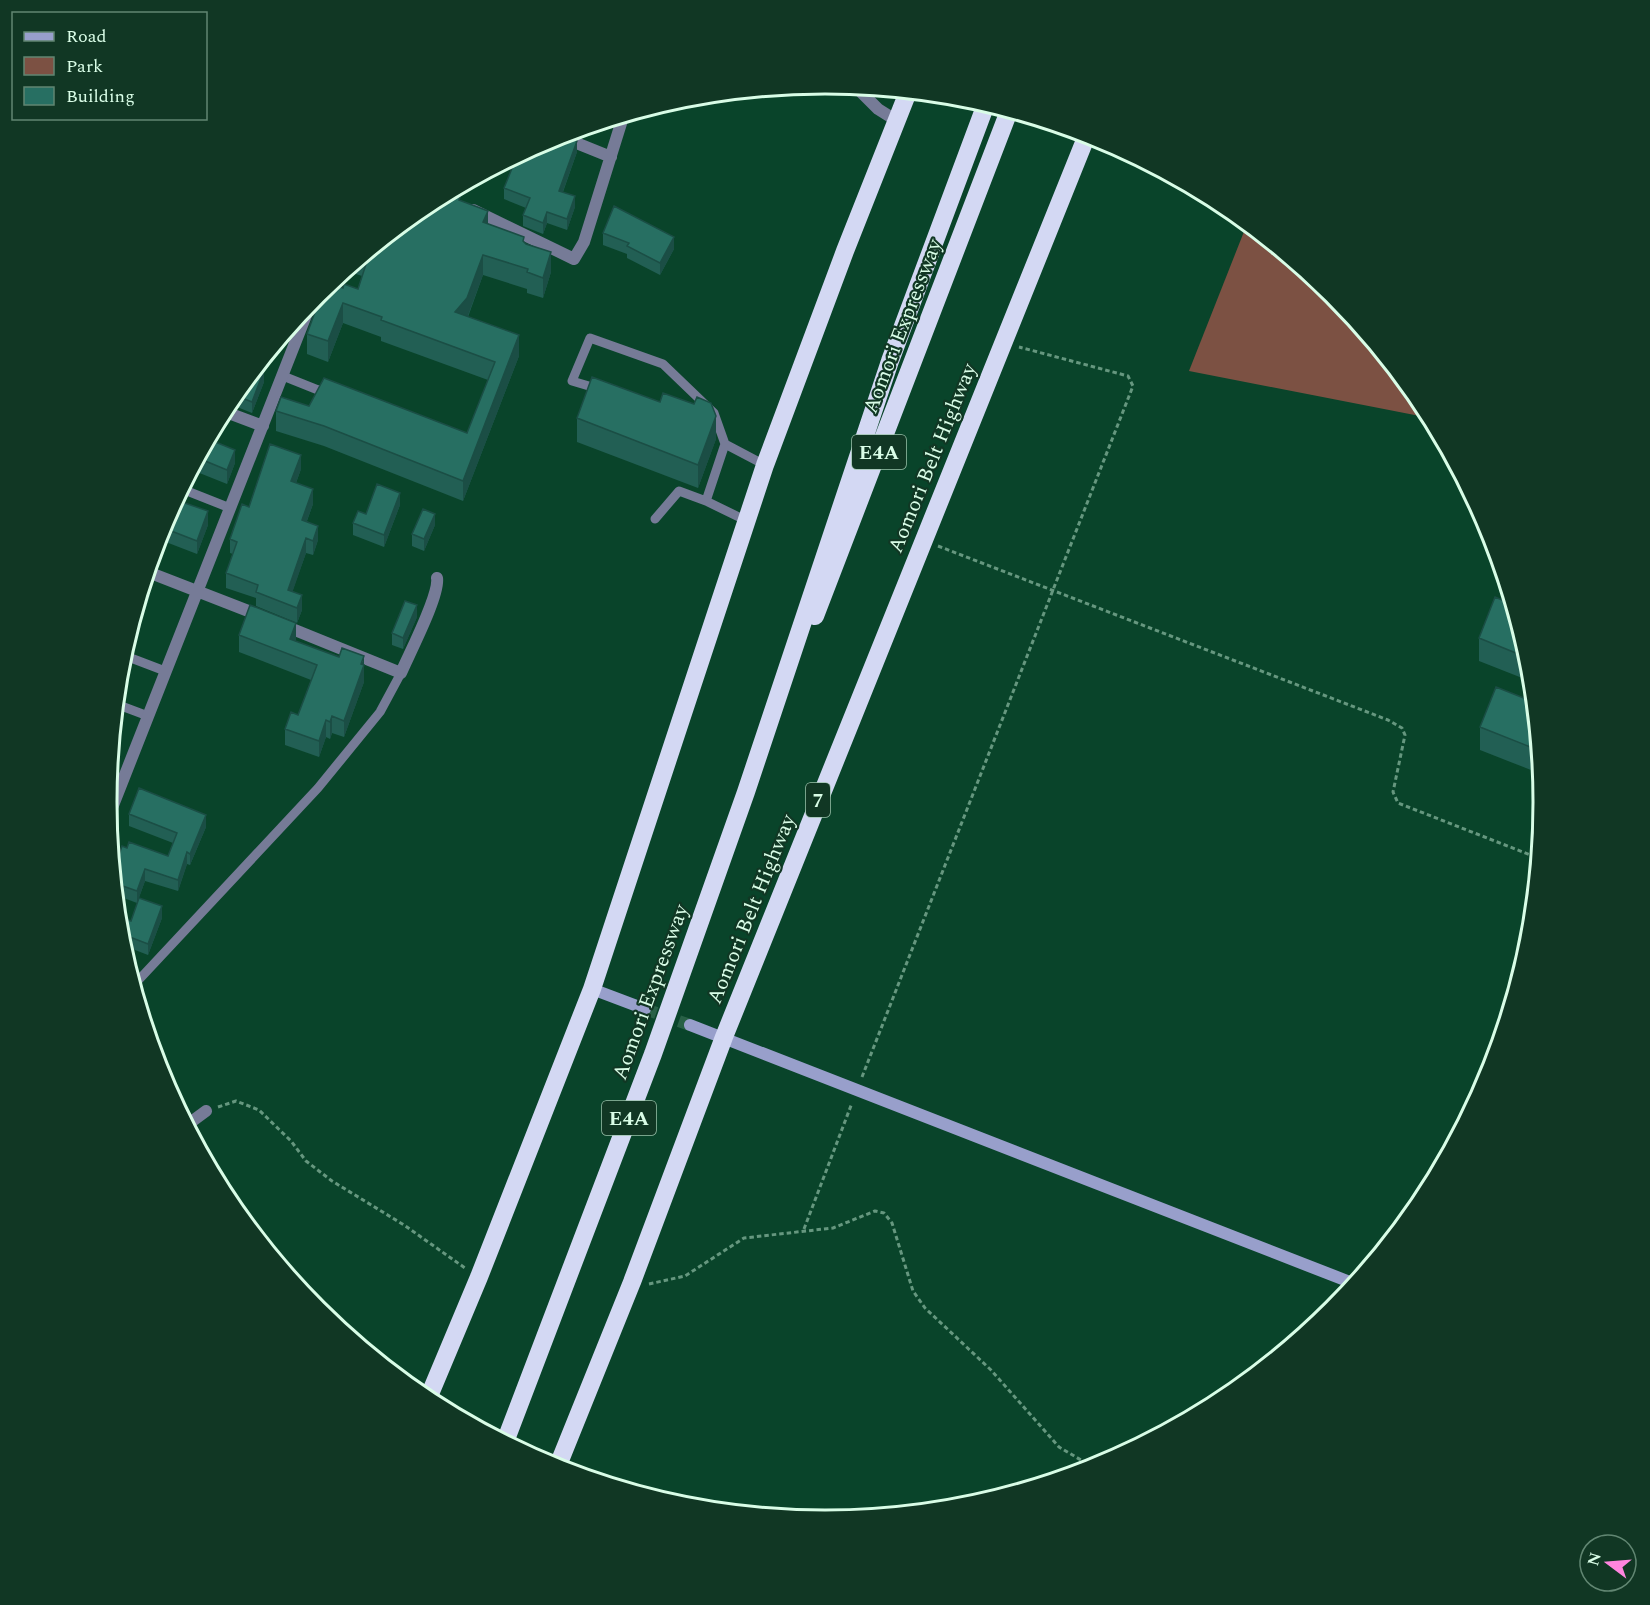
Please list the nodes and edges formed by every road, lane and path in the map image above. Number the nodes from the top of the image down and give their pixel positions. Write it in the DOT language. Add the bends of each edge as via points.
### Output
graph roads {
  1 [pos="865,96"];
  2 [pos="905,100"];
  3 [pos="983,113"];
  4 [pos="1006,119"];
  5 [pos="897,121"];
  6 [pos="621,125"];
  7 [pos="572,141"];
  8 [pos="1084,143"];
  9 [pos="611,157"];
  10 [pos="462,206"];
  11 [pos="292,337"];
  12 [pos="1003,342"];
  13 [pos="283,376"];
  14 [pos="336,386"];
  15 [pos="605,391"];
  16 [pos="694,407"];
  17 [pos="714,413"];
  18 [pos="233,414"];
  19 [pos="263,426"];
  20 [pos="725,444"];
  21 [pos="765,465"];
  22 [pos="189,492"];
  23 [pos="706,501"];
  24 [pos="230,508"];
  25 [pos="655,519"];
  26 [pos="747,521"];
  27 [pos="923,539"];
  28 [pos="155,575"];
  29 [pos="437,578"];
  30 [pos="196,591"];
  31 [pos="1054,591"];
  32 [pos="132,659"];
  33 [pos="165,671"];
  34 [pos="400,673"];
  35 [pos="124,707"];
  36 [pos="147,716"];
  37 [pos="746,792"];
  38 [pos="117,793"];
  39 [pos="1530,855"];
  40 [pos="140,980"];
  41 [pos="592,989"];
  42 [pos="645,1009"];
  43 [pos="690,1025"];
  44 [pos="724,1037"];
  45 [pos="857,1089"];
  46 [pos="206,1111"];
  47 [pos="193,1121"];
  48 [pos="804,1230"];
  49 [pos="479,1277"];
  50 [pos="1346,1281"];
  51 [pos="632,1282"];
  52 [pos="431,1391"];
  53 [pos="507,1434"];
  54 [pos="560,1459"];
  55 [pos="1084,1462"];
  1 -- 5 [label="street"];
  2 -- 5 [label="highway"];
  3 -- 37 [label="highway, Aomori Expressway / E4A" via="878,394"];
  4 -- 37 [label="highway, Aomori Expressway / E4A"];
  5 -- 21 [label="highway"];
  6 -- 9 [label="street"];
  7 -- 9 [label="street"];
  8 -- 12 [label="highway, Aomori Belt Highway / 7"];
  9 -- 10 [label="street" via="584,242 574,259"];
  11 -- 13 [label="street"];
  12 -- 27 [label="highway, Aomori Belt Highway / 7"];
  12 -- 31 [label="path" via="1128,376 1133,386"];
  13 -- 14 [label="lane" via="318,390"];
  13 -- 19 [label="street"];
  15 -- 17 [label="lane" via="572,381 590,338 663,364"];
  16 -- 17 [label="lane"];
  17 -- 20 [label="lane"];
  18 -- 19 [label="street"];
  19 -- 24 [label="street"];
  20 -- 21 [label="lane"];
  20 -- 23 [label="lane"];
  21 -- 26 [label="highway"];
  22 -- 24 [label="lane"];
  23 -- 25 [label="lane" via="679,491"];
  23 -- 26 [label="lane"];
  24 -- 30 [label="street"];
  26 -- 41 [label="highway"];
  27 -- 31 [label="path"];
  27 -- 44 [label="highway, Aomori Belt Highway / 7"];
  28 -- 30 [label="street"];
  29 -- 34 [label="street" via="434,598"];
  30 -- 33 [label="street"];
  30 -- 34 [label="street"];
  31 -- 39 [label="path" via="1388,720 1402,728 1405,735 1393,792 1398,803"];
  31 -- 45 [label="path"];
  32 -- 33 [label="lane"];
  33 -- 36 [label="street"];
  34 -- 40 [label="lane" via="380,712 318,788"];
  35 -- 36 [label="lane"];
  36 -- 38 [label="street"];
  37 -- 53 [label="highway, Aomori Expressway / E4A" via="653,1054"];
  41 -- 42 [label="street"];
  41 -- 49 [label="highway"];
  43 -- 44 [label="street"];
  44 -- 45 [label="street"];
  44 -- 51 [label="highway, Aomori Belt Highway / 7"];
  45 -- 48 [label="path"];
  45 -- 50 [label="street"];
  46 -- 47 [label="street"];
  46 -- 49 [label="path" via="236,1101 259,1110 306,1161 332,1181"];
  48 -- 51 [label="path" via="744,1238 685,1276 654,1284"];
  48 -- 55 [label="path" via="833,1228 875,1211 884,1213 892,1223 913,1291 924,1308 991,1370 1059,1447"];
  49 -- 52 [label="highway"];
  51 -- 54 [label="highway, Aomori Belt Highway / 7"];
}
